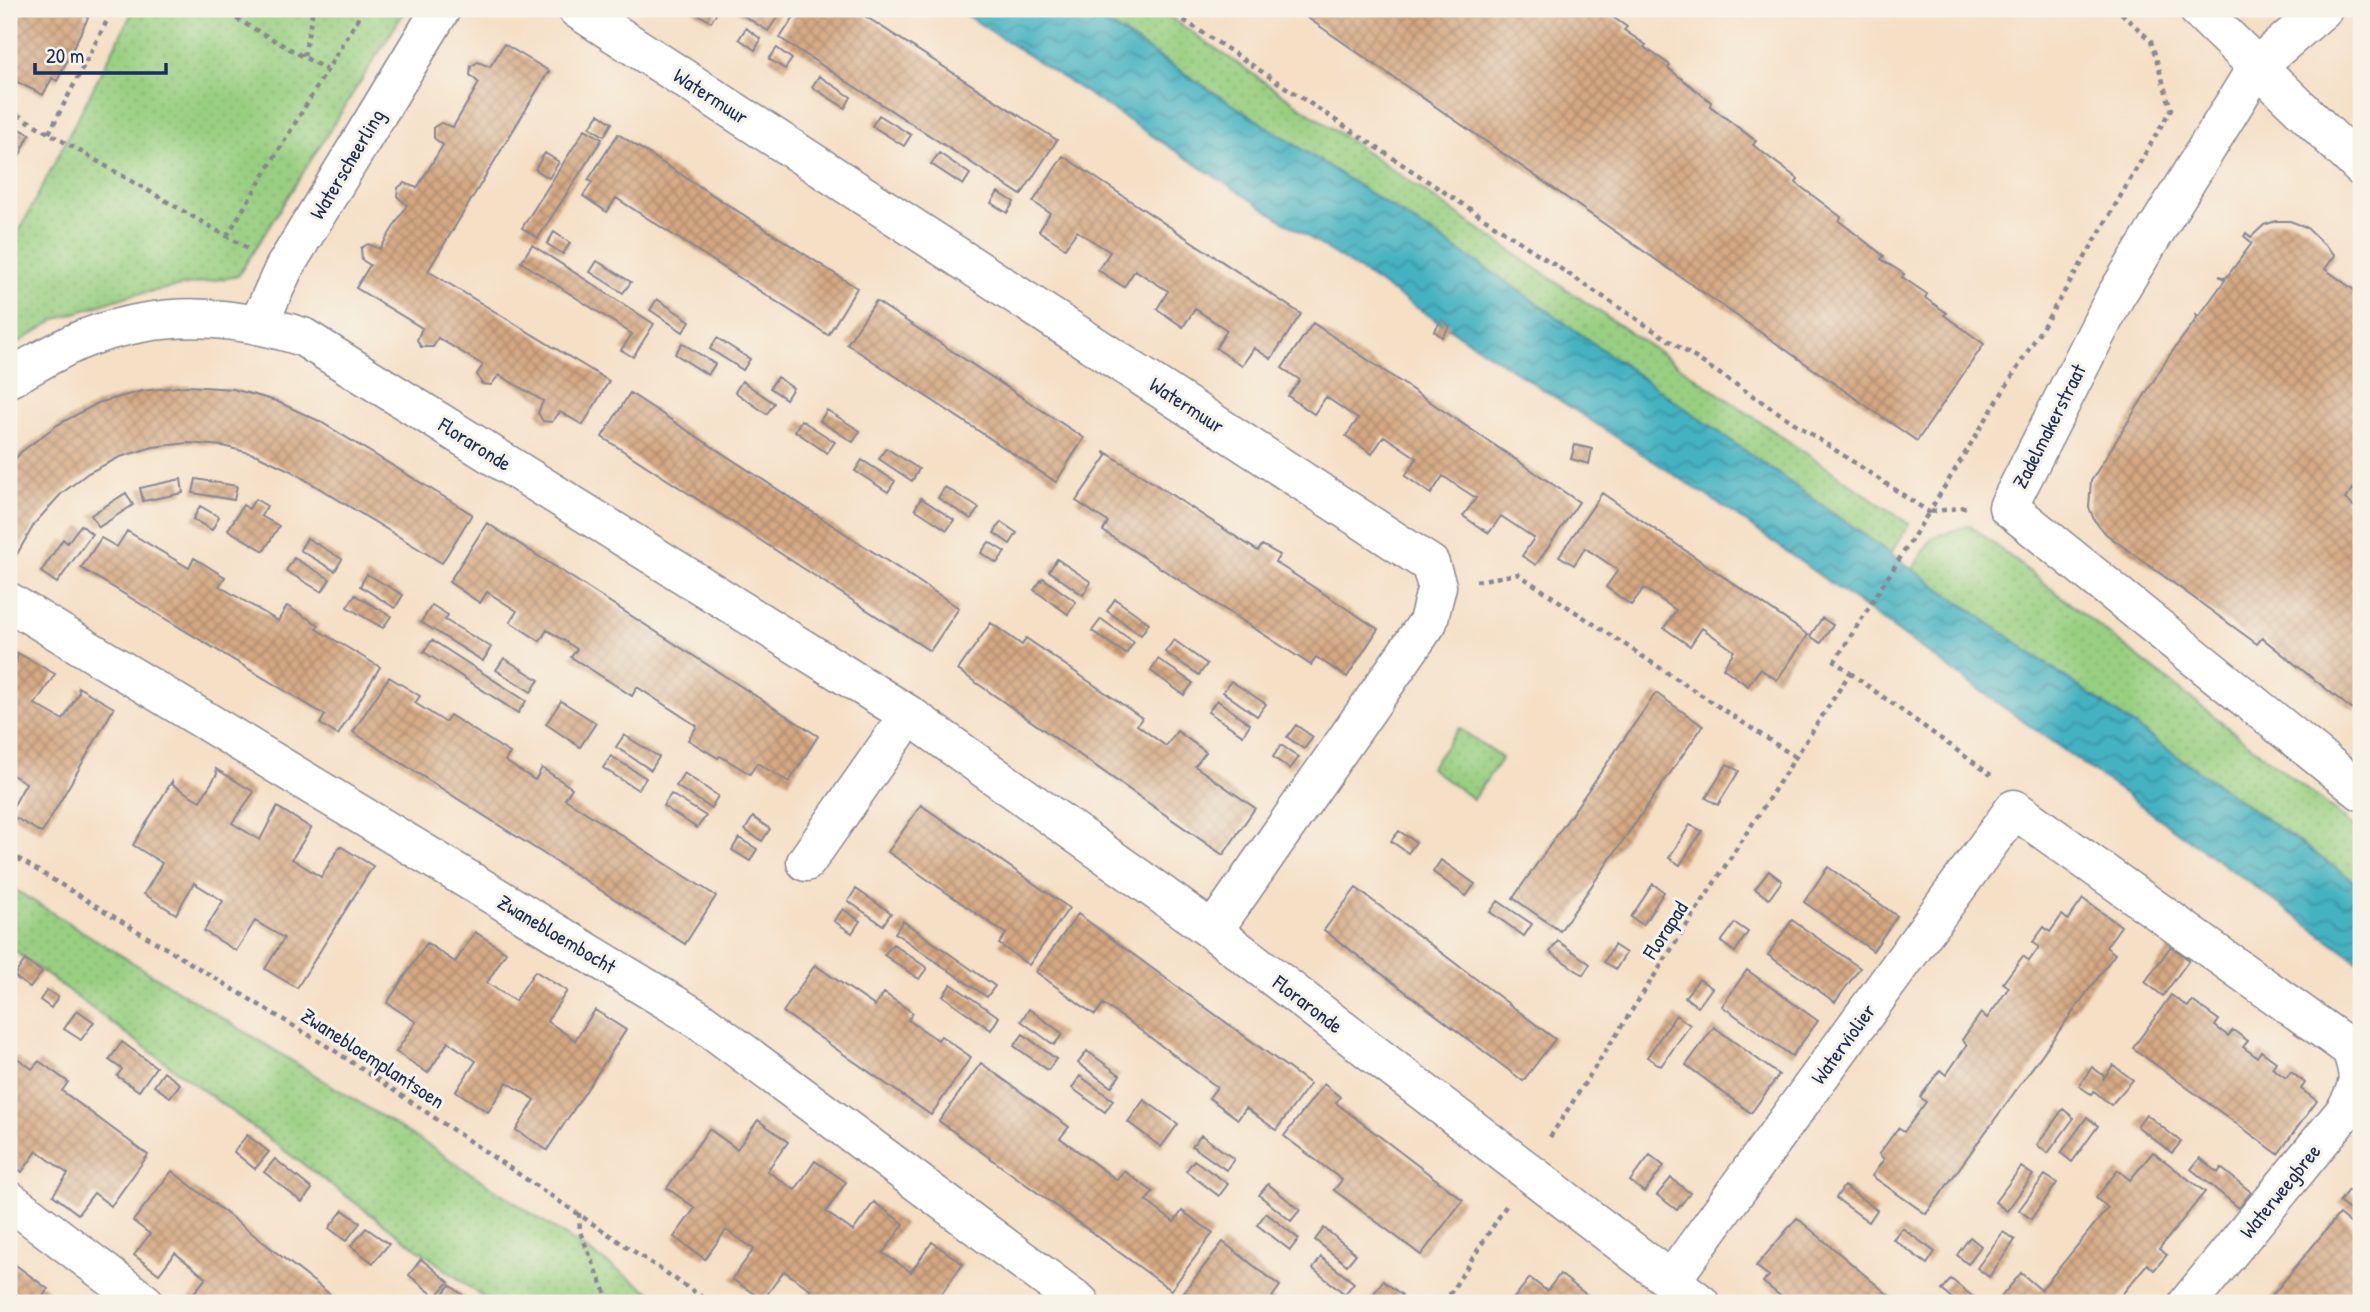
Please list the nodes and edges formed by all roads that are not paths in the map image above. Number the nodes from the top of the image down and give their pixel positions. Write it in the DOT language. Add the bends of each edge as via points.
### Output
graph roads {
  1 [pos="441,9"];
  2 [pos="577,9"];
  3 [pos="2198,9"];
  4 [pos="2323,9"];
  5 [pos="2258,65"];
  6 [pos="2361,167"];
  7 [pos="259,323"];
  8 [pos="9,378"];
  9 [pos="9,602"];
  10 [pos="909,715"];
  11 [pos="2361,791"];
  12 [pos="806,862"];
  13 [pos="1213,931"];
  14 [pos="2359,1072"];
  15 [pos="9,1200"];
  16 [pos="1672,1279"];
  17 [pos="145,1303"];
  18 [pos="1080,1303"];
  19 [pos="1700,1303"];
  20 [pos="2188,1303"];
  1 -- 7 [label="street, Waterscheerling" via="284,268"];
  2 -- 13 [label="street, Watermuur" via="1430,564 1437,586 1428,622"];
  3 -- 5 [label="street"];
  4 -- 5 [label="street, Zadelmakerstraat"];
  5 -- 6 [label="street"];
  5 -- 11 [label="street, Zadelmakerstraat" via="2115,297 2008,507"];
  7 -- 8 [label="street, Floraronde" via="171,317 85,338"];
  7 -- 10 [label="street, Floraronde" via="303,337"];
  9 -- 18 [label="street, Zwanebloembocht" via="698,1020"];
  10 -- 12 [label="street"];
  10 -- 13 [label="street, Floraronde"];
  13 -- 16 [label="street, Floraronde"];
  14 -- 16 [label="street, Waterviolier" via="2350,1049 2014,809"];
  14 -- 20 [label="street, Waterweegbree" via="2356,1093 2345,1111"];
  15 -- 17 [label="street"];
  16 -- 19 [label="street, Floraronde"];
}
